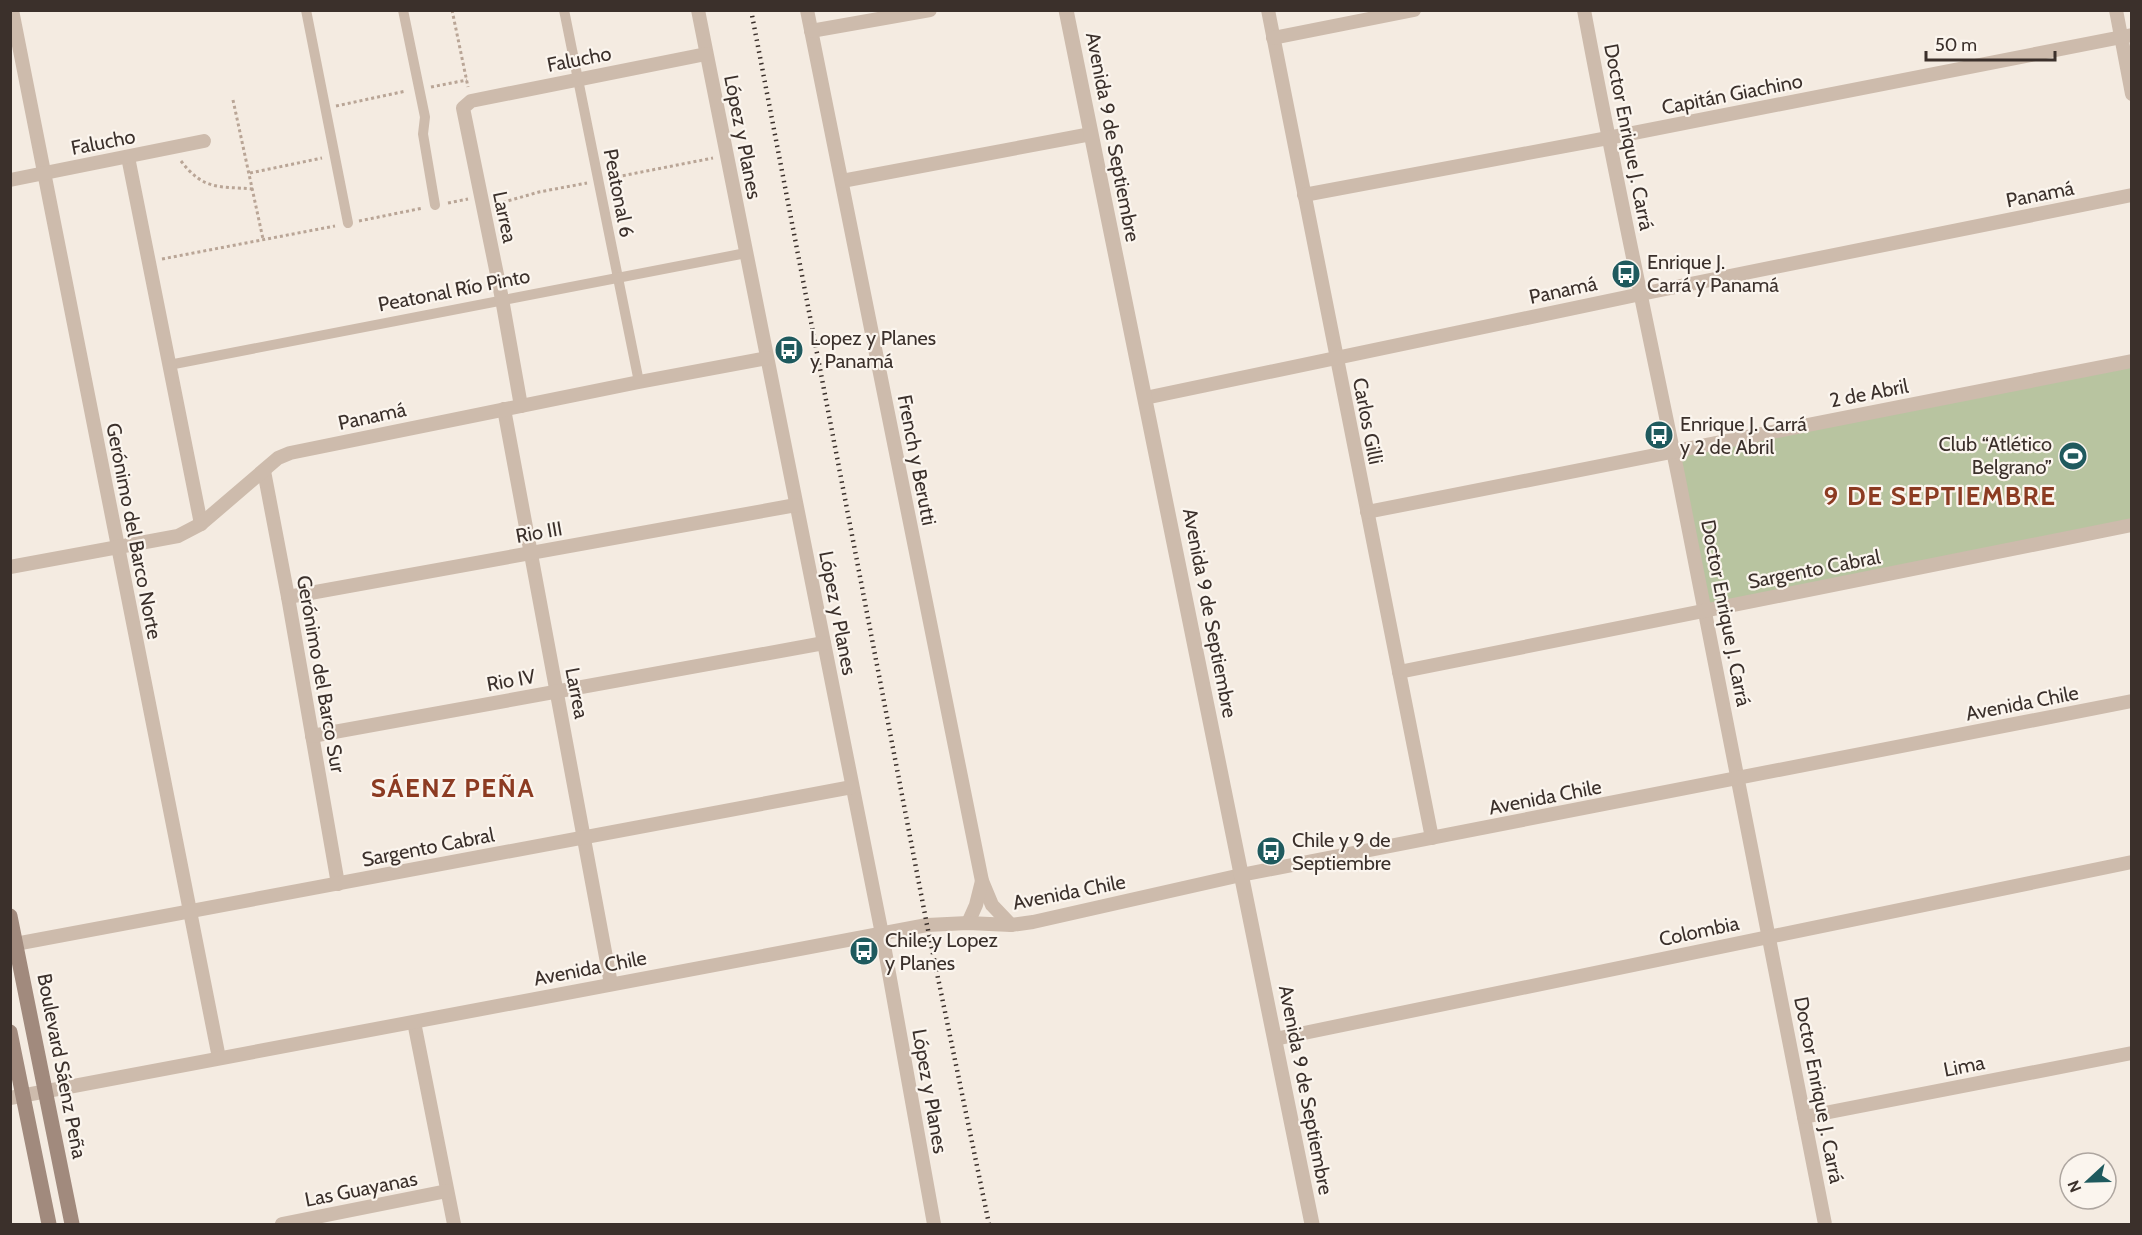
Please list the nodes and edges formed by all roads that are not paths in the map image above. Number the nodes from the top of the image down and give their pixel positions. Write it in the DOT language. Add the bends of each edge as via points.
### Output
graph roads {
  1 [pos="12,10"];
  2 [pos="306,10"];
  3 [pos="404,10"];
  4 [pos="564,10"];
  5 [pos="698,10"];
  6 [pos="807,10"];
  7 [pos="930,10"];
  8 [pos="1066,10"];
  9 [pos="1268,10"];
  10 [pos="1414,10"];
  11 [pos="1584,10"];
  12 [pos="2116,10"];
  13 [pos="811,31"];
  14 [pos="2126,36"];
  15 [pos="1273,38"];
  16 [pos="706,54"];
  17 [pos="578,79"];
  18 [pos="2132,94"];
  19 [pos="467,104"];
  20 [pos="1091,134"];
  21 [pos="1608,138"];
  22 [pos="204,141"];
  23 [pos="128,157"];
  24 [pos="44,174"];
  25 [pos="10,180"];
  26 [pos="842,181"];
  27 [pos="1304,195"];
  28 [pos="2132,195"];
  29 [pos="435,205"];
  30 [pos="348,223"];
  31 [pos="746,253"];
  32 [pos="618,277"];
  33 [pos="1641,294"];
  34 [pos="502,299"];
  35 [pos="1336,357"];
  36 [pos="767,358"];
  37 [pos="2132,361"];
  38 [pos="170,365"];
  39 [pos="639,382"];
  40 [pos="1145,398"];
  41 [pos="521,406"];
  42 [pos="504,410"];
  43 [pos="1673,452"];
  44 [pos="264,471"];
  45 [pos="796,505"];
  46 [pos="1367,512"];
  47 [pos="201,524"];
  48 [pos="2132,525"];
  49 [pos="117,546"];
  50 [pos="530,553"];
  51 [pos="10,567"];
  52 [pos="288,597"];
  53 [pos="1705,610"];
  54 [pos="824,643"];
  55 [pos="1399,672"];
  56 [pos="556,691"];
  57 [pos="2132,701"];
  58 [pos="312,736"];
  59 [pos="1739,779"];
  60 [pos="852,787"];
  61 [pos="584,838"];
  62 [pos="1432,838"];
  63 [pos="2132,862"];
  64 [pos="1242,875"];
  65 [pos="982,881"];
  66 [pos="338,884"];
  67 [pos="190,912"];
  68 [pos="10,916"];
  69 [pos="968,923"];
  70 [pos="1011,925"];
  71 [pos="882,934"];
  72 [pos="1769,936"];
  73 [pos="13,945"];
  74 [pos="611,984"];
  75 [pos="414,1022"];
  76 [pos="10,1032"];
  77 [pos="1275,1039"];
  78 [pos="2132,1053"];
  79 [pos="219,1059"];
  80 [pos="46,1091"];
  81 [pos="17,1097"];
  82 [pos="1804,1117"];
  83 [pos="447,1191"];
  84 [pos="49,1224"];
  85 [pos="72,1224"];
  86 [pos="282,1224"];
  87 [pos="454,1224"];
  88 [pos="934,1224"];
  89 [pos="1312,1224"];
  90 [pos="1825,1224"];
  1 -- 24 [label="street, Gerónimo del Barco Norte"];
  2 -- 30 [label="street"];
  3 -- 29 [label="street" via="425,117 423,134"];
  4 -- 17 [label="street, Peatonal 6"];
  5 -- 16 [label="street, López y Planes"];
  6 -- 13 [label="street, French y Berutti"];
  7 -- 13 [label="street"];
  8 -- 20 [label="street, Avenida 9 de Septiembre"];
  9 -- 15 [label="street, Carlos Gilli"];
  10 -- 15 [label="street"];
  11 -- 21 [label="street, Doctor Enrique J. Carrá"];
  12 -- 14 [label="street"];
  13 -- 26 [label="street, French y Berutti"];
  14 -- 18 [label="street"];
  14 -- 21 [label="street, Capitán Giachino"];
  15 -- 27 [label="street, Carlos Gilli"];
  16 -- 17 [label="street, Falucho"];
  16 -- 31 [label="street, López y Planes"];
  17 -- 19 [label="street, Falucho"];
  17 -- 32 [label="street, Peatonal 6"];
  19 -- 34 [label="street, Larrea"];
  20 -- 26 [label="street"];
  20 -- 40 [label="street, Avenida 9 de Septiembre"];
  21 -- 27 [label="street, Capitán Giachino"];
  21 -- 33 [label="street, Doctor Enrique J. Carrá"];
  22 -- 23 [label="street, Falucho"];
  23 -- 24 [label="street, Falucho"];
  23 -- 38 [label="street"];
  24 -- 25 [label="street, Falucho"];
  24 -- 49 [label="street, Gerónimo del Barco Norte"];
  26 -- 65 [label="street, French y Berutti"];
  27 -- 35 [label="street, Carlos Gilli"];
  28 -- 33 [label="street, Panamá"];
  31 -- 32 [label="street, Peatonal Río Pinto"];
  31 -- 36 [label="street, López y Planes"];
  32 -- 34 [label="street, Peatonal Río Pinto"];
  32 -- 39 [label="street, Peatonal 6"];
  33 -- 35 [label="street, Panamá"];
  33 -- 43 [label="street, Doctor Enrique J. Carrá"];
  34 -- 38 [label="street, Peatonal Río Pinto"];
  34 -- 41 [label="street, Larrea"];
  35 -- 40 [label="street, Panamá"];
  35 -- 46 [label="street, Carlos Gilli"];
  36 -- 39 [label="street, Panamá"];
  36 -- 45 [label="street, López y Planes"];
  37 -- 43 [label="street, 2 de Abril"];
  38 -- 47 [label="street"];
  39 -- 41 [label="street, Panamá"];
  40 -- 64 [label="street, Avenida 9 de Septiembre"];
  41 -- 42 [label="street, Panamá"];
  42 -- 44 [label="street, Panamá" via="290,453"];
  42 -- 50 [label="street, Larrea"];
  43 -- 46 [label="street, 2 de Abril"];
  43 -- 53 [label="street, Doctor Enrique J. Carrá"];
  44 -- 47 [label="street, Panamá"];
  44 -- 52 [label="street, Gerónimo del Barco Sur"];
  45 -- 50 [label="street, Rio III"];
  45 -- 54 [label="street, López y Planes"];
  46 -- 55 [label="street, Carlos Gilli"];
  47 -- 49 [label="street, Panamá" via="178,536"];
  48 -- 53 [label="street, Sargento Cabral"];
  49 -- 51 [label="street, Panamá"];
  49 -- 67 [label="street, Gerónimo del Barco Norte"];
  50 -- 52 [label="street, Rio III"];
  50 -- 56 [label="street, Larrea"];
  52 -- 58 [label="street, Gerónimo del Barco Sur"];
  53 -- 55 [label="street, Sargento Cabral"];
  53 -- 59 [label="street, Doctor Enrique J. Carrá"];
  54 -- 56 [label="street, Rio IV"];
  54 -- 60 [label="street, López y Planes"];
  55 -- 62 [label="street, Carlos Gilli"];
  56 -- 58 [label="street, Rio IV"];
  56 -- 61 [label="street, Larrea"];
  57 -- 59 [label="street, Avenida Chile"];
  58 -- 66 [label="street, Gerónimo del Barco Sur"];
  59 -- 62 [label="street, Avenida Chile"];
  59 -- 72 [label="street, Doctor Enrique J. Carrá"];
  60 -- 61 [label="street, Sargento Cabral"];
  60 -- 71 [label="street, López y Planes"];
  61 -- 66 [label="street, Sargento Cabral"];
  61 -- 74 [label="street, Larrea"];
  62 -- 64 [label="street, Avenida Chile"];
  63 -- 72 [label="street, Colombia"];
  64 -- 70 [label="street, Avenida Chile"];
  64 -- 77 [label="street, Avenida 9 de Septiembre"];
  65 -- 69 [label="street, French y Berutti"];
  65 -- 70 [label="street, French y Berutti" via="992,905"];
  66 -- 67 [label="street, Sargento Cabral"];
  67 -- 73 [label="street, Sargento Cabral"];
  67 -- 79 [label="street, Gerónimo del Barco Norte"];
  68 -- 73 [label="main road, Boulevard Sáenz Peña"];
  69 -- 70 [label="street, Avenida Chile"];
  69 -- 71 [label="street, Avenida Chile"];
  71 -- 74 [label="street, Avenida Chile"];
  71 -- 88 [label="street, López y Planes"];
  72 -- 77 [label="street, Colombia"];
  72 -- 82 [label="street, Doctor Enrique J. Carrá"];
  73 -- 80 [label="main road, Boulevard Sáenz Peña"];
  74 -- 75 [label="street, Avenida Chile"];
  75 -- 79 [label="street, Avenida Chile"];
  75 -- 83 [label="street"];
  76 -- 81 [label="main road"];
  77 -- 89 [label="street, Avenida 9 de Septiembre"];
  78 -- 82 [label="street, Lima"];
  79 -- 80 [label="street, Avenida Chile"];
  80 -- 81 [label="street, Avenida Chile"];
  80 -- 85 [label="main road, Boulevard Sáenz Peña"];
  81 -- 84 [label="main road"];
  82 -- 90 [label="street, Doctor Enrique J. Carrá"];
  83 -- 86 [label="street, Las Guayanas"];
  83 -- 87 [label="street"];
}
